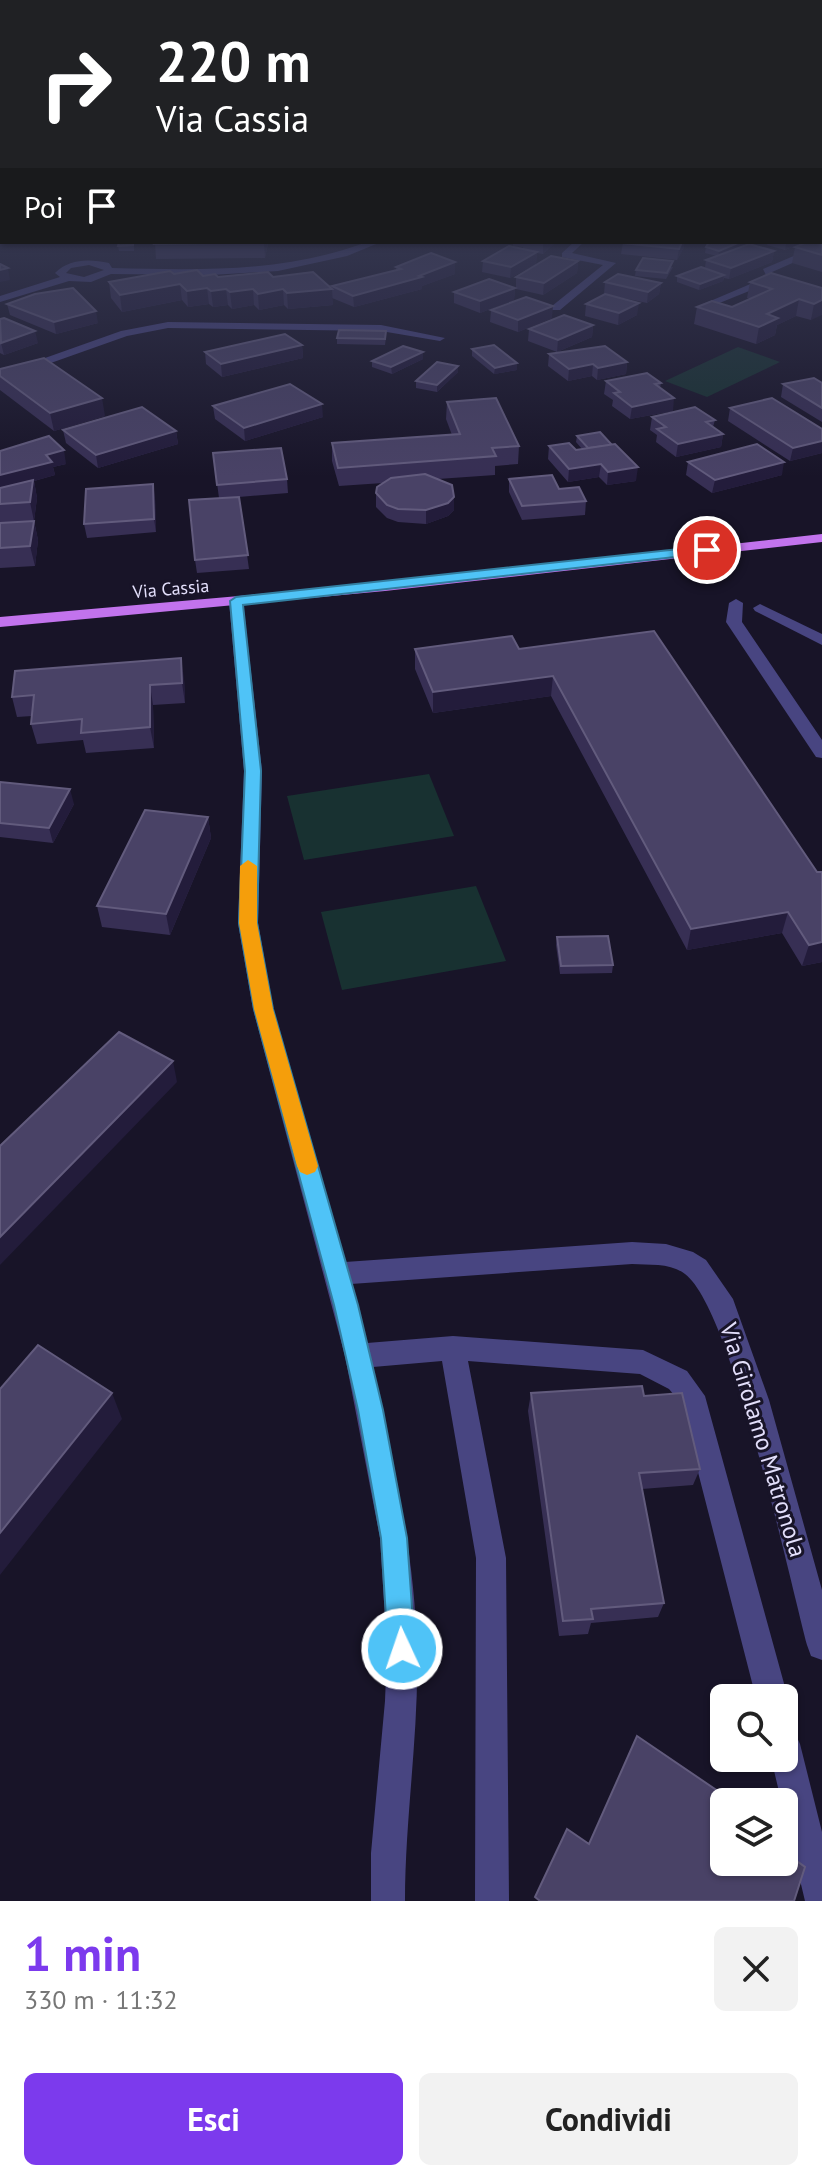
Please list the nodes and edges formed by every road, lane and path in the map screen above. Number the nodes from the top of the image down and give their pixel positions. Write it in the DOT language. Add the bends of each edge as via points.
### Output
graph roads {
  1 [pos="566,300"];
  2 [pos="719,300"];
  3 [pos="713,302"];
  4 [pos="556,308"];
  5 [pos="166,313"];
  6 [pos="212,313"];
  7 [pos="312,314"];
  8 [pos="368,327"];
  9 [pos="440,338"];
  10 [pos="0,378"];
  11 [pos="822,538"];
  12 [pos="236,601"];
  13 [pos="736,603"];
  14 [pos="760,608"];
  15 [pos="0,622"];
  16 [pos="822,640"];
  17 [pos="822,753"];
  18 [pos="337,1274"];
  19 [pos="453,1348"];
  20 [pos="358,1356"];
  21 [pos="822,1645"];
  22 [pos="768,1684"];
  23 [pos="791,1772"];
  24 [pos="388,1901"];
  25 [pos="492,1901"];
  26 [pos="822,1901"];
  1 -- 4 [label="street"];
  2 -- 3 [label="street"];
  5 -- 6 [label="street"];
  7 -- 8 [label="street" via="358,319"];
  8 -- 9 [label="street"];
  8 -- 10 [label="street" via="146,327"];
  11 -- 12 [label="main road, Via Cassia"];
  12 -- 15 [label="main road, Via Cassia"];
  12 -- 18 [label="street" via="253,771 248,923 263,1009"];
  13 -- 17 [label="street" via="734,622"];
  14 -- 16 [label="street"];
  18 -- 20 [label="street"];
  18 -- 21 [label="street, Via Girolamo Matronola" via="632,1253 666,1255 697,1268 720,1299 747,1372"];
  19 -- 20 [label="street"];
  19 -- 22 [label="street" via="643,1362 678,1380 692,1396"];
  19 -- 25 [label="street" via="491,1558"];
  20 -- 24 [label="street" via="385,1482 399,1601 401,1701"];
  23 -- 26 [label="street"];
}
